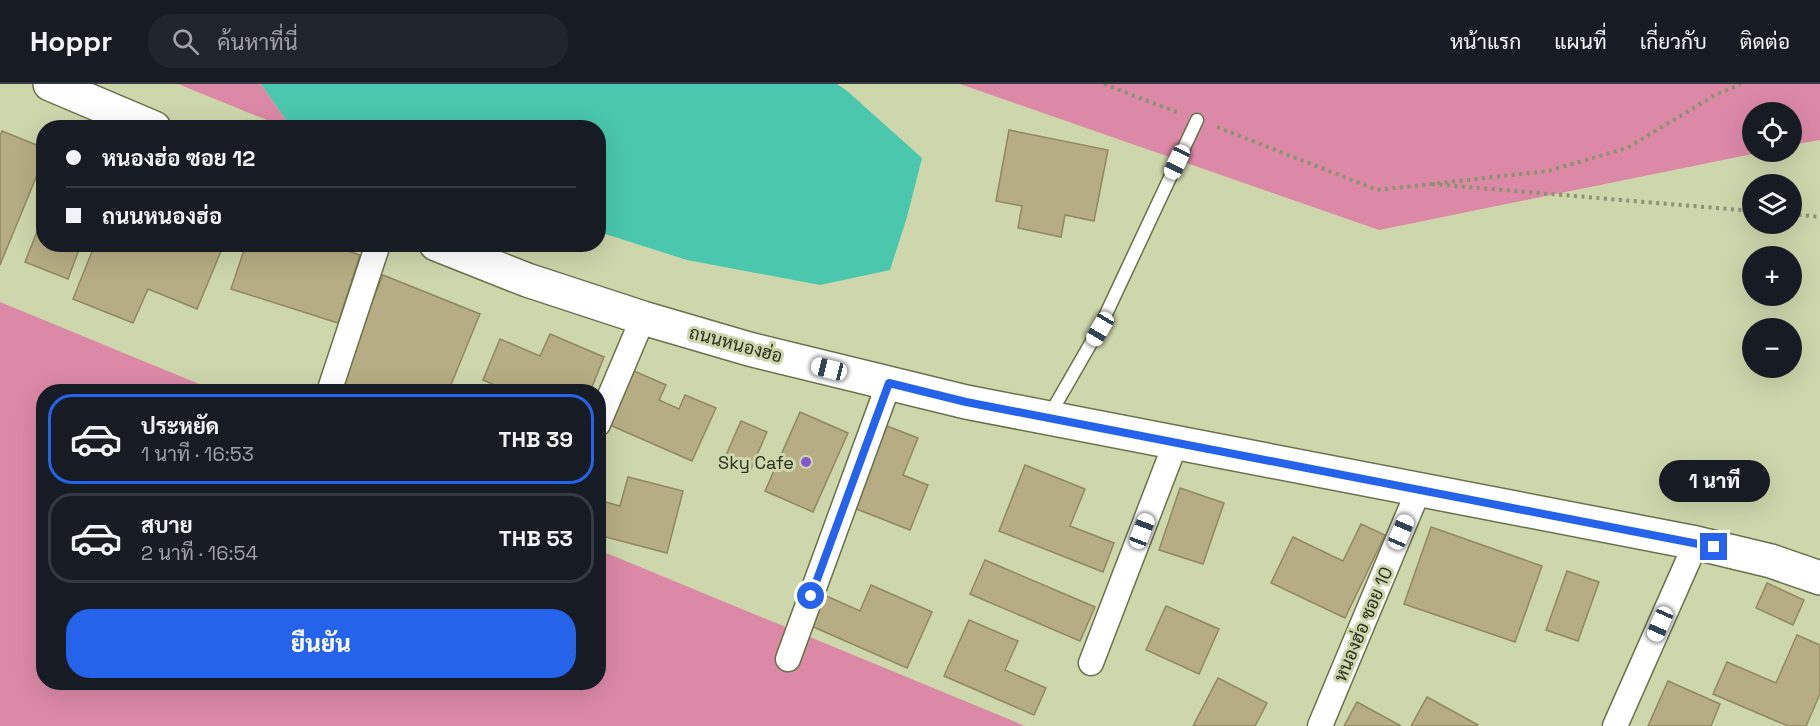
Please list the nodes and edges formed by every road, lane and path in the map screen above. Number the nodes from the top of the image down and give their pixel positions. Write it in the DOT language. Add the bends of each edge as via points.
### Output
graph roads {
  1 [pos="50,84"];
  2 [pos="1104,84"];
  3 [pos="1741,84"];
  4 [pos="135,120"];
  5 [pos="1197,120"];
  6 [pos="1422,184"];
  7 [pos="1742,210"];
  8 [pos="1802,215"];
  9 [pos="1820,217"];
  10 [pos="375,252"];
  11 [pos="456,252"];
  12 [pos="643,318"];
  13 [pos="889,383"];
  14 [pos="332,384"];
  15 [pos="606,405"];
  16 [pos="1048,418"];
  17 [pos="1176,442"];
  18 [pos="1419,489"];
  19 [pos="1696,543"];
  20 [pos="1820,578"];
  21 [pos="788,659"];
  22 [pos="1091,663"];
  23 [pos="1320,726"];
  24 [pos="1615,726"];
  1 -- 4 [label="main road"];
  2 -- 5 [label="path"];
  3 -- 6 [label="path" via="1715,95 1627,148 1548,171"];
  5 -- 6 [label="path" via="1377,190"];
  5 -- 16 [label="lane" via="1100,329"];
  6 -- 7 [label="path"];
  8 -- 9 [label="path"];
  10 -- 14 [label="street"];
  11 -- 12 [label="main road, ถนนหนองฮ่อ"];
  12 -- 13 [label="main road, ถนนหนองฮ่อ"];
  12 -- 15 [label="street"];
  13 -- 16 [label="main road, ถนนหนองฮ่อ"];
  13 -- 21 [label="street"];
  16 -- 17 [label="main road, ถนนหนองฮ่อ"];
  17 -- 18 [label="main road, ถนนหนองฮ่อ"];
  17 -- 22 [label="street"];
  18 -- 19 [label="main road, ถนนหนองฮ่อ"];
  18 -- 23 [label="street, หนองฮ่อ ซอย 10"];
  19 -- 20 [label="main road, ถนนหนองฮ่อ" via="1771,561"];
  19 -- 24 [label="street"];
}
